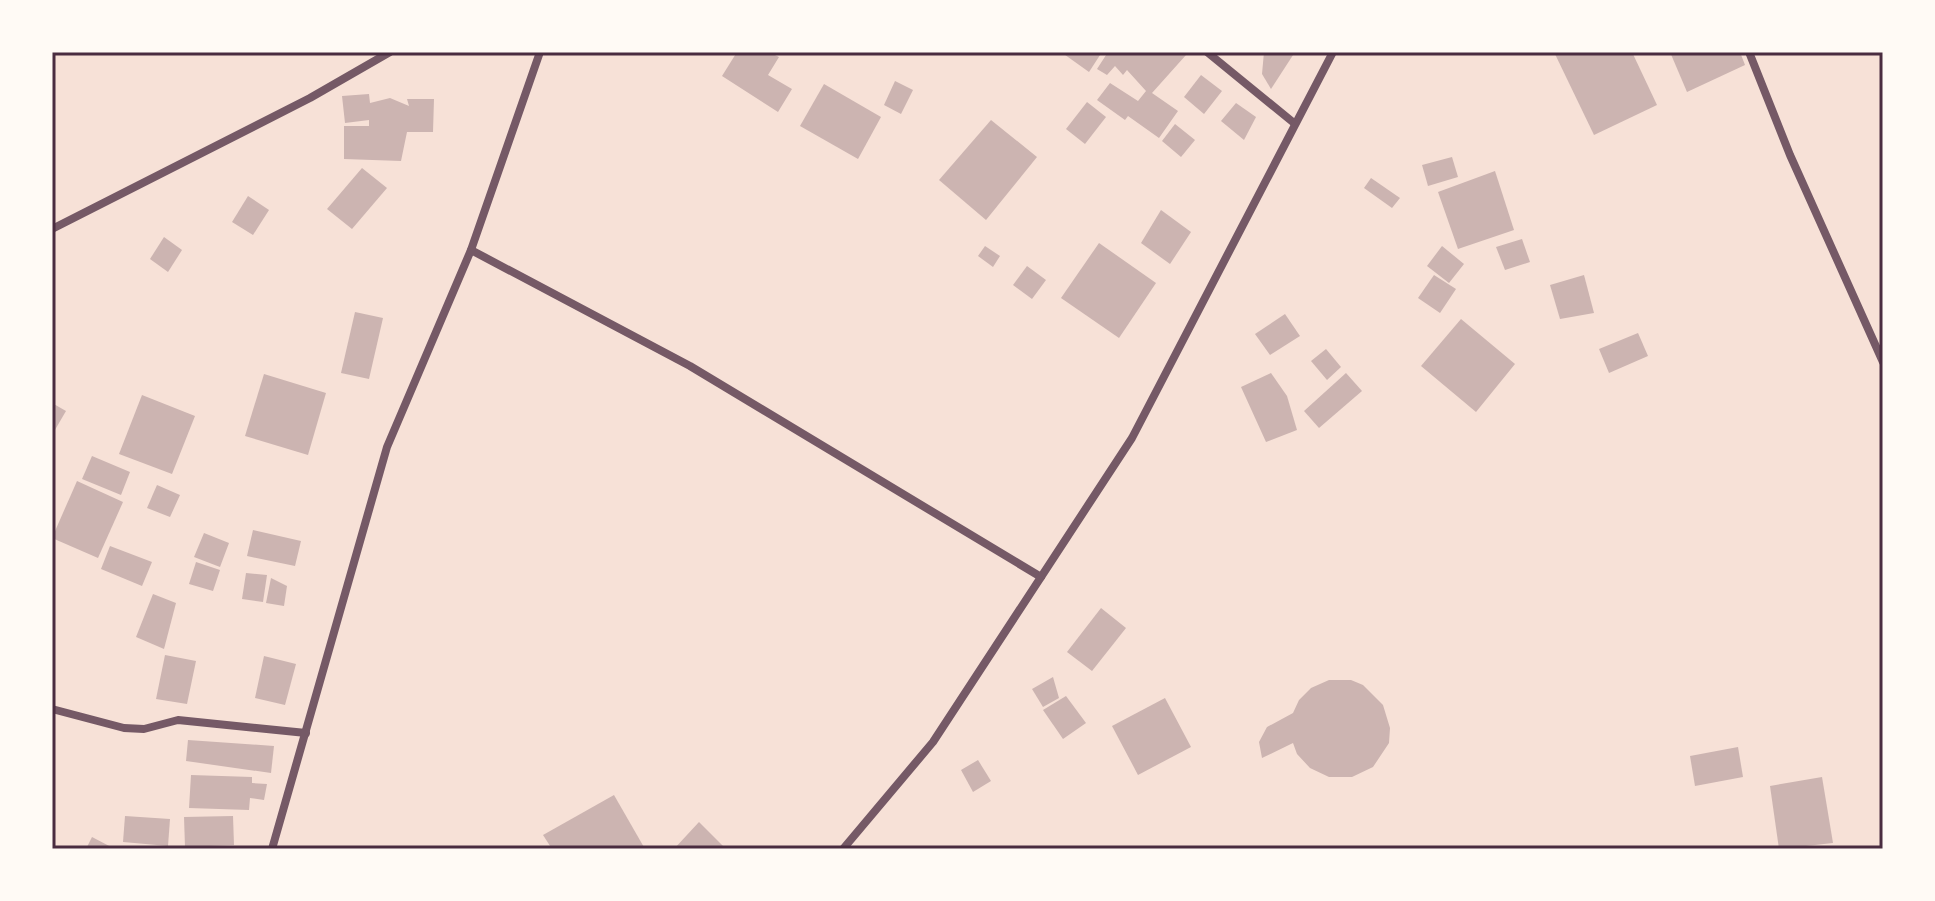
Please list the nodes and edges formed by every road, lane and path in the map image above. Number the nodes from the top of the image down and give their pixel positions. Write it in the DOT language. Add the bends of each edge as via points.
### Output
graph roads {
  1 [pos="390,52"];
  2 [pos="540,52"];
  3 [pos="1207,52"];
  4 [pos="1333,52"];
  5 [pos="1749,52"];
  6 [pos="1294,123"];
  7 [pos="52,229"];
  8 [pos="471,250"];
  9 [pos="1883,362"];
  10 [pos="1041,577"];
  11 [pos="52,709"];
  12 [pos="306,733"];
  13 [pos="272,849"];
  14 [pos="843,849"];
  1 -- 7 [label="street"];
  2 -- 8 [label="street"];
  3 -- 6 [label="street"];
  4 -- 6 [label="street"];
  5 -- 9 [label="street"];
  6 -- 10 [label="street" via="1132,438"];
  8 -- 10 [label="street" via="690,366"];
  8 -- 12 [label="street" via="387,447"];
  10 -- 14 [label="street" via="933,742"];
  11 -- 12 [label="street" via="124,728 178,720"];
  12 -- 13 [label="street"];
}
